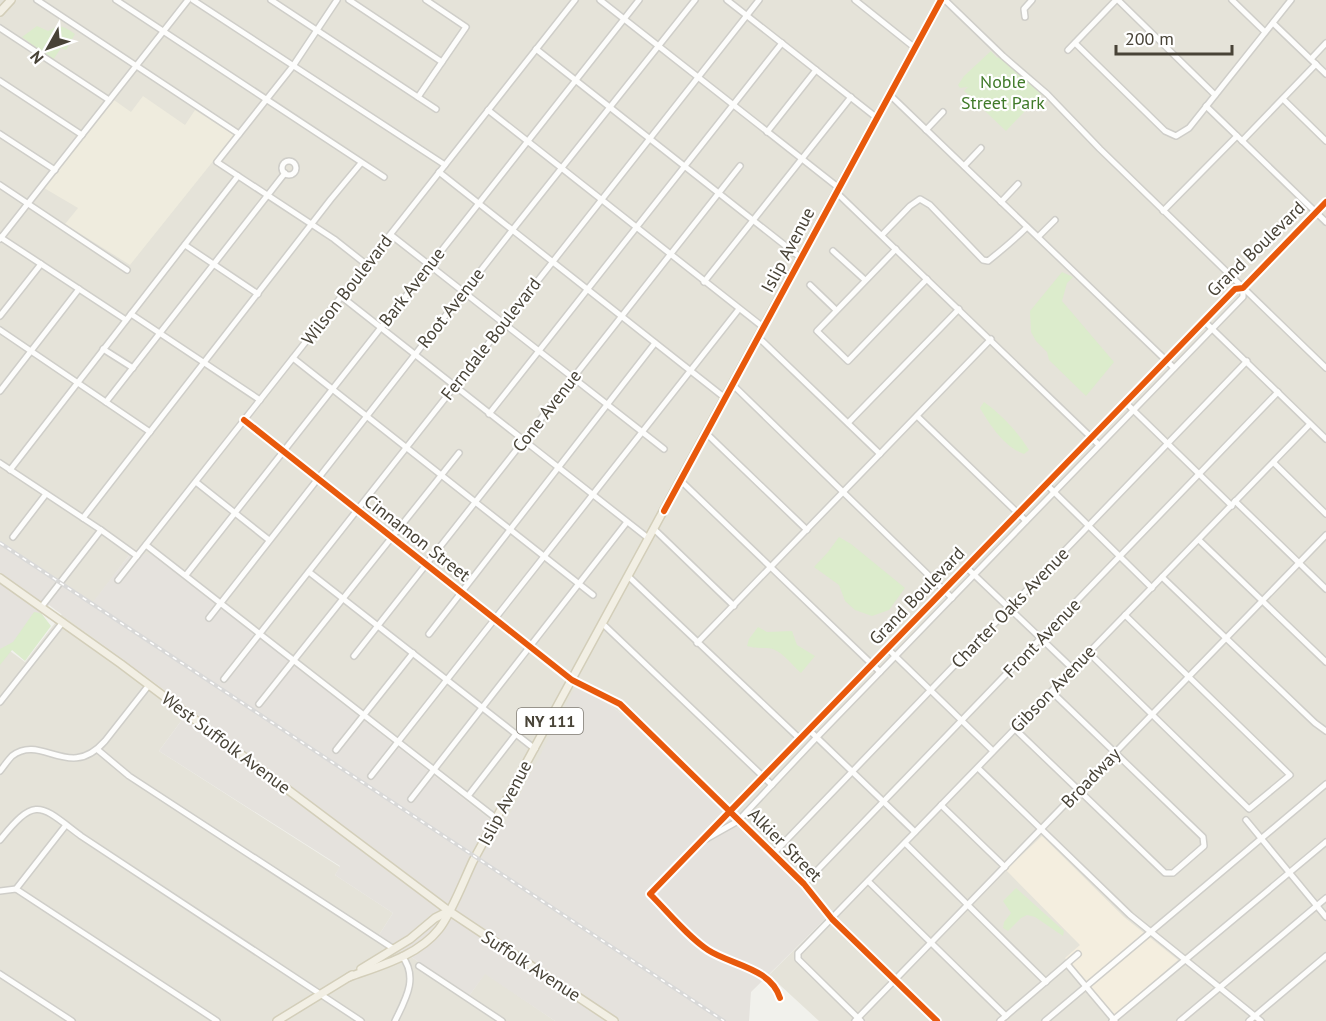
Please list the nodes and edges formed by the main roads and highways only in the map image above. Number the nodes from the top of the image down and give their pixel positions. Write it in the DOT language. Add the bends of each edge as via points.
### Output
graph roads {
  1 [pos="11,0"];
  2 [pos="943,0"];
  3 [pos="0,12"];
  4 [pos="0,578"];
  5 [pos="449,911"];
  6 [pos="410,939"];
  7 [pos="402,956"];
  8 [pos="349,977"];
  9 [pos="277,1021"];
  10 [pos="614,1021"];
  1 -- 3 [label="main road"];
  2 -- 5 [label="main road, Islip Avenue / NY 111"];
  4 -- 5 [label="main road, West Suffolk Avenue"];
  5 -- 6 [label="main road, NY 111"];
  5 -- 7 [label="main road, NY 111" via="438,930"];
  5 -- 10 [label="main road, Suffolk Avenue"];
  6 -- 7 [label="main road"];
  6 -- 8 [label="main road, NY 111"];
  7 -- 8 [label="main road, NY 111"];
  8 -- 9 [label="main road, NY 111"];
}
